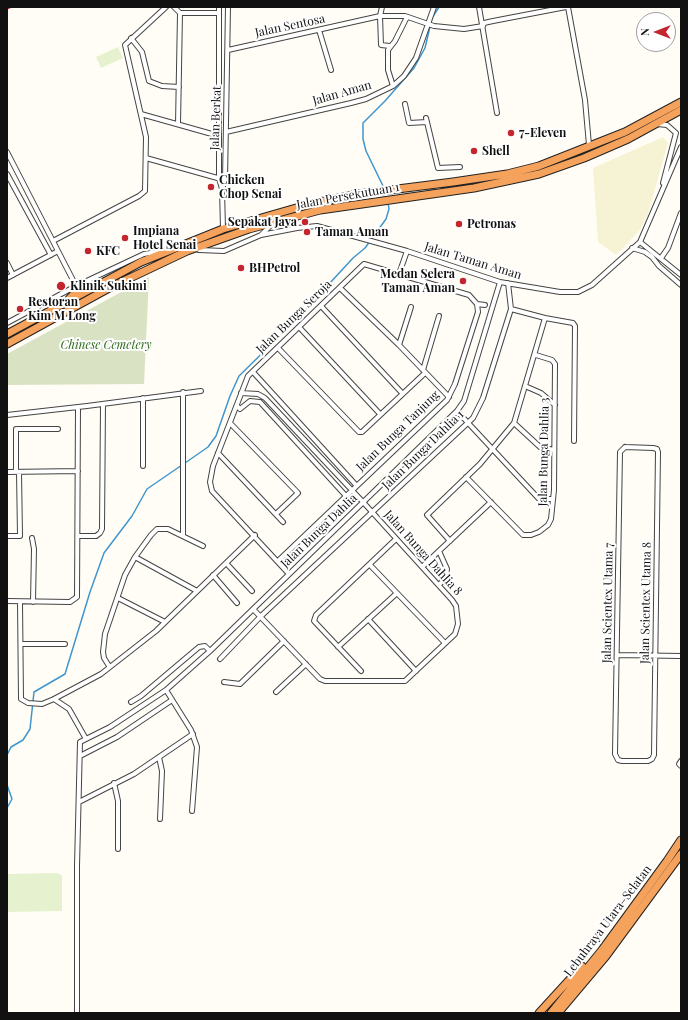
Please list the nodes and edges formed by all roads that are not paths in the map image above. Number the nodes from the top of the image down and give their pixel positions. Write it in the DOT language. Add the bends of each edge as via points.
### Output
graph roads {
  1 [pos="166,7"];
  2 [pos="174,7"];
  3 [pos="219,7"];
  4 [pos="228,7"];
  5 [pos="382,7"];
  6 [pos="434,7"];
  7 [pos="479,7"];
  8 [pos="567,7"];
  9 [pos="180,12"];
  10 [pos="219,13"];
  11 [pos="380,16"];
  12 [pos="406,17"];
  13 [pos="427,24"];
  14 [pos="483,26"];
  15 [pos="319,30"];
  16 [pos="131,38"];
  17 [pos="390,46"];
  18 [pos="228,50"];
  19 [pos="331,70"];
  20 [pos="393,86"];
  21 [pos="179,87"];
  22 [pos="681,102"];
  23 [pos="405,104"];
  24 [pos="681,110"];
  25 [pos="497,113"];
  26 [pos="141,114"];
  27 [pos="178,124"];
  28 [pos="655,125"];
  29 [pos="226,132"];
  30 [pos="219,136"];
  31 [pos="589,145"];
  32 [pos="681,147"];
  33 [pos="7,152"];
  34 [pos="146,158"];
  35 [pos="460,167"];
  36 [pos="7,174"];
  37 [pos="219,178"];
  38 [pos="225,180"];
  39 [pos="222,189"];
  40 [pos="660,197"];
  41 [pos="681,213"];
  42 [pos="273,223"];
  43 [pos="223,229"];
  44 [pos="261,235"];
  45 [pos="53,241"];
  46 [pos="640,242"];
  47 [pos="632,248"];
  48 [pos="58,251"];
  49 [pos="168,251"];
  50 [pos="187,251"];
  51 [pos="407,251"];
  52 [pos="51,255"];
  53 [pos="661,258"];
  54 [pos="7,263"];
  55 [pos="667,272"];
  56 [pos="399,274"];
  57 [pos="13,275"];
  58 [pos="681,275"];
  59 [pos="7,278"];
  60 [pos="500,282"];
  61 [pos="508,283"];
  62 [pos="681,285"];
  63 [pos="76,286"];
  64 [pos="340,288"];
  65 [pos="66,302"];
  66 [pos="477,304"];
  67 [pos="485,305"];
  68 [pos="320,306"];
  69 [pos="411,307"];
  70 [pos="511,309"];
  71 [pos="440,316"];
  72 [pos="545,318"];
  73 [pos="7,323"];
  74 [pos="299,326"];
  75 [pos="7,334"];
  76 [pos="7,344"];
  77 [pos="399,345"];
  78 [pos="278,348"];
  79 [pos="536,355"];
  80 [pos="424,371"];
  81 [pos="253,372"];
  82 [pos="525,386"];
  83 [pos="201,390"];
  84 [pos="183,392"];
  85 [pos="241,393"];
  86 [pos="402,393"];
  87 [pos="449,397"];
  88 [pos="143,398"];
  89 [pos="103,404"];
  90 [pos="555,405"];
  91 [pos="237,406"];
  92 [pos="78,407"];
  93 [pos="457,411"];
  94 [pos="380,414"];
  95 [pos="7,415"];
  96 [pos="230,423"];
  97 [pos="468,423"];
  98 [pos="514,423"];
  99 [pos="58,429"];
  100 [pos="574,441"];
  101 [pos="492,450"];
  102 [pos="554,450"];
  103 [pos="620,452"];
  104 [pos="218,453"];
  105 [pos="143,466"];
  106 [pos="78,471"];
  107 [pos="7,472"];
  108 [pos="18,472"];
  109 [pos="466,477"];
  110 [pos="356,485"];
  111 [pos="352,490"];
  112 [pos="346,496"];
  113 [pos="553,500"];
  114 [pos="363,502"];
  115 [pos="491,502"];
  116 [pos="373,513"];
  117 [pos="276,514"];
  118 [pos="283,522"];
  119 [pos="255,535"];
  120 [pos="7,536"];
  121 [pos="78,536"];
  122 [pos="183,536"];
  123 [pos="32,538"];
  124 [pos="396,539"];
  125 [pos="450,541"];
  126 [pos="203,546"];
  127 [pos="439,551"];
  128 [pos="135,558"];
  129 [pos="278,561"];
  130 [pos="226,563"];
  131 [pos="370,565"];
  132 [pos="422,567"];
  133 [pos="288,573"];
  134 [pos="213,575"];
  135 [pos="439,585"];
  136 [pos="197,591"];
  137 [pos="252,591"];
  138 [pos="397,593"];
  139 [pos="118,598"];
  140 [pos="7,601"];
  141 [pos="20,602"];
  142 [pos="33,602"];
  143 [pos="238,603"];
  144 [pos="253,609"];
  145 [pos="260,617"];
  146 [pos="368,619"];
  147 [pos="165,622"];
  148 [pos="284,641"];
  149 [pos="445,643"];
  150 [pos="21,644"];
  151 [pos="65,644"];
  152 [pos="338,647"];
  153 [pos="210,651"];
  154 [pos="617,655"];
  155 [pos="655,655"];
  156 [pos="681,656"];
  157 [pos="220,659"];
  158 [pos="306,664"];
  159 [pos="110,666"];
  160 [pos="361,670"];
  161 [pos="416,671"];
  162 [pos="224,682"];
  163 [pos="166,690"];
  164 [pos="276,692"];
  165 [pos="54,699"];
  166 [pos="172,700"];
  167 [pos="131,702"];
  168 [pos="193,734"];
  169 [pos="86,739"];
  170 [pos="654,755"];
  171 [pos="80,756"];
  172 [pos="158,758"];
  173 [pos="114,783"];
  174 [pos="79,802"];
  175 [pos="192,811"];
  176 [pos="160,820"];
  177 [pos="681,840"];
  178 [pos="118,849"];
  179 [pos="681,854"];
  180 [pos="632,910"];
  181 [pos="77,1012"];
  182 [pos="539,1013"];
  183 [pos="550,1013"];
  184 [pos="558,1013"];
  1 -- 16 [label="street"];
  2 -- 9 [label="street"];
  3 -- 10 [label="street"];
  4 -- 18 [label="street, Jalan Berkat"];
  5 -- 11 [label="street"];
  6 -- 13 [label="street, Jalan Aman"];
  7 -- 14 [label="street"];
  8 -- 14 [label="street, Jalan Sentosa" via="484,23"];
  8 -- 31 [label="street" via="585,96"];
  9 -- 10 [label="street"];
  9 -- 21 [label="street"];
  10 -- 30 [label="street"];
  11 -- 12 [label="street, Jalan Sentosa"];
  11 -- 15 [label="street, Jalan Sentosa"];
  11 -- 17 [label="street" via="381,45"];
  12 -- 13 [label="street, Jalan Sentosa"];
  12 -- 17 [label="street"];
  13 -- 14 [label="street, Jalan Sentosa" via="464,29"];
  13 -- 20 [label="street, Jalan Aman" via="416,58 404,76"];
  14 -- 25 [label="street"];
  15 -- 18 [label="street, Jalan Sentosa"];
  15 -- 19 [label="street"];
  16 -- 21 [label="street" via="142,52 149,80 162,86"];
  16 -- 26 [label="street" via="124,47"];
  17 -- 20 [label="street" via="387,55 388,70"];
  18 -- 29 [label="street, Jalan Berkat"];
  20 -- 29 [label="street, Jalan Aman" via="358,101"];
  21 -- 27 [label="street"];
  22 -- 31 [label="highway, Jalan Persekutuan 1" via="625,132"];
  23 -- 35 [label="street" via="409,123 427,120 438,168"];
  24 -- 28 [label="highway, Jalan Persekutuan 1"];
  26 -- 27 [label="street"];
  26 -- 34 [label="street" via="146,137"];
  27 -- 30 [label="street"];
  28 -- 40 [label="street, Jalan Taman Aman" via="667,125 676,133"];
  28 -- 42 [label="highway, Jalan Persekutuan 1" via="584,158 539,174 474,188 320,210"];
  29 -- 38 [label="street, Jalan Berkat"];
  30 -- 37 [label="street"];
  31 -- 43 [label="highway, Jalan Persekutuan 1" via="539,166 508,174 391,189 310,204"];
  32 -- 40 [label="street, Jalan Taman Aman"];
  33 -- 45 [label="street"];
  34 -- 37 [label="street"];
  34 -- 45 [label="street" via="146,186 142,195"];
  36 -- 52 [label="street"];
  37 -- 38 [label="street"];
  37 -- 39 [label="street"];
  38 -- 39 [label="street, Jalan Berkat"];
  39 -- 43 [label="street, Jalan Berkat"];
  40 -- 46 [label="street, Jalan Taman Aman"];
  41 -- 53 [label="street" via="668,248"];
  42 -- 44 [label="street"];
  42 -- 50 [label="highway, Jalan Persekutuan 1"];
  43 -- 49 [label="highway, Jalan Persekutuan 1"];
  44 -- 50 [label="street" via="224,252 203,249"];
  44 -- 51 [label="street, Jalan Taman Aman" via="317,226"];
  45 -- 48 [label="street"];
  46 -- 47 [label="street, Jalan Taman Aman"];
  46 -- 53 [label="street"];
  47 -- 55 [label="street" via="645,252"];
  47 -- 61 [label="street, Jalan Taman Aman" via="592,285 578,292 560,292"];
  48 -- 52 [label="street"];
  48 -- 63 [label="street"];
  49 -- 63 [label="street" via="144,254"];
  49 -- 65 [label="highway, Jalan Persekutuan 1"];
  50 -- 76 [label="highway, Jalan Persekutuan 1" via="111,287"];
  51 -- 56 [label="street"];
  51 -- 60 [label="street, Jalan Taman Aman"];
  52 -- 57 [label="street"];
  53 -- 55 [label="street" via="662,266"];
  53 -- 58 [label="street"];
  54 -- 57 [label="street"];
  55 -- 62 [label="street"];
  56 -- 64 [label="street, Jalan Bunga Seroja" via="364,264"];
  56 -- 66 [label="street, Jalan Bunga Seroja" via="469,295"];
  57 -- 59 [label="street"];
  60 -- 61 [label="street, Jalan Taman Aman"];
  60 -- 93 [label="street, Jalan Bunga Dahlia" via="464,401"];
  61 -- 70 [label="street, Jalan Bunga Dahlia 1"];
  63 -- 65 [label="highway" via="75,293"];
  63 -- 73 [label="street"];
  64 -- 68 [label="street, Jalan Bunga Seroja"];
  64 -- 77 [label="street"];
  65 -- 75 [label="highway, Jalan Persekutuan 1"];
  66 -- 67 [label="street"];
  66 -- 87 [label="street, Jalan Bunga Tanjung" via="478,312"];
  68 -- 74 [label="street, Jalan Bunga Seroja"];
  68 -- 86 [label="street"];
  69 -- 77 [label="street"];
  70 -- 72 [label="street"];
  70 -- 97 [label="street, Jalan Bunga Dahlia 1" via="483,398"];
  71 -- 80 [label="street"];
  72 -- 79 [label="street"];
  72 -- 100 [label="street" via="575,326"];
  74 -- 78 [label="street, Jalan Bunga Seroja"];
  74 -- 94 [label="street"];
  77 -- 80 [label="street"];
  78 -- 81 [label="street, Jalan Bunga Seroja"];
  78 -- 94 [label="street" via="356,430 362,432"];
  79 -- 82 [label="street"];
  79 -- 90 [label="street, Jalan Bunga Dahlia 3" via="552,360 555,364"];
  80 -- 86 [label="street"];
  80 -- 87 [label="street"];
  81 -- 85 [label="street, Jalan Bunga Seroja"];
  81 -- 110 [label="street"];
  82 -- 90 [label="street" via="541,393"];
  82 -- 98 [label="street"];
  83 -- 84 [label="street"];
  84 -- 88 [label="street"];
  84 -- 122 [label="street"];
  85 -- 91 [label="street, Jalan Bunga Seroja"];
  85 -- 111 [label="street, Jalan Bunga Dahlia 8" via="258,394 265,398"];
  86 -- 94 [label="street"];
  87 -- 110 [label="street, Jalan Bunga Tanjung"];
  88 -- 89 [label="street"];
  88 -- 105 [label="street"];
  89 -- 92 [label="street"];
  89 -- 121 [label="street" via="102,529 96,536"];
  90 -- 102 [label="street, Jalan Bunga Dahlia 3"];
  91 -- 96 [label="street, Jalan Bunga Seroja"];
  91 -- 112 [label="street" via="240,409 250,401 260,402"];
  92 -- 95 [label="street"];
  92 -- 106 [label="street"];
  93 -- 97 [label="street"];
  93 -- 114 [label="street, Jalan Bunga Dahlia"];
  96 -- 104 [label="street, Jalan Bunga Seroja"];
  96 -- 117 [label="street" via="298,493"];
  97 -- 101 [label="street"];
  97 -- 116 [label="street, Jalan Bunga Dahlia 1"];
  98 -- 101 [label="street"];
  98 -- 102 [label="street" via="540,446"];
  99 -- 108 [label="street" via="16,429"];
  101 -- 109 [label="street"];
  101 -- 113 [label="street" via="538,499"];
  102 -- 113 [label="street, Jalan Bunga Dahlia 3"];
  103 -- 154 [label="street, Jalan Scientex Utama 7"];
  103 -- 155 [label="street, Jalan Scientex Utama 8" via="625,447 653,448 658,452"];
  104 -- 117 [label="street"];
  104 -- 119 [label="street, Jalan Bunga Seroja" via="211,476 213,492"];
  106 -- 108 [label="street"];
  106 -- 121 [label="street"];
  107 -- 108 [label="street"];
  108 -- 120 [label="street" via="20,536"];
  109 -- 115 [label="street, Jalan Bunga Dahlia 3"];
  109 -- 125 [label="street" via="427,515"];
  110 -- 111 [label="street, Jalan Bunga Tanjung"];
  111 -- 112 [label="street, Jalan Bunga Tanjung"];
  111 -- 114 [label="street, Jalan Bunga Dahlia 8"];
  112 -- 129 [label="street, Jalan Bunga Tanjung"];
  113 -- 115 [label="street, Jalan Bunga Dahlia 3" via="548,525 531,535 523,535"];
  114 -- 116 [label="street, Jalan Bunga Dahlia 8"];
  114 -- 133 [label="street, Jalan Bunga Dahlia"];
  115 -- 125 [label="street"];
  116 -- 124 [label="street, Jalan Bunga Dahlia 8"];
  116 -- 145 [label="street, Jalan Bunga Dahlia 1"];
  117 -- 118 [label="street"];
  119 -- 129 [label="street"];
  119 -- 130 [label="street"];
  121 -- 142 [label="street" via="78,594 75,600"];
  122 -- 126 [label="street"];
  122 -- 128 [label="street" via="168,529 157,529"];
  123 -- 142 [label="street"];
  124 -- 131 [label="street"];
  124 -- 132 [label="street, Jalan Bunga Dahlia 8"];
  125 -- 127 [label="street"];
  127 -- 132 [label="street"];
  127 -- 135 [label="street" via="446,569 446,577"];
  128 -- 136 [label="street"];
  128 -- 139 [label="street" via="125,575"];
  129 -- 133 [label="street"];
  130 -- 134 [label="street"];
  130 -- 137 [label="street"];
  131 -- 138 [label="street"];
  131 -- 152 [label="street" via="316,615 314,620"];
  132 -- 135 [label="street, Jalan Bunga Dahlia 8"];
  133 -- 144 [label="street, Jalan Bunga Dahlia"];
  134 -- 136 [label="street"];
  134 -- 143 [label="street"];
  135 -- 149 [label="street, Jalan Bunga Dahlia 8" via="456,606 458,615 457,631"];
  136 -- 147 [label="street"];
  138 -- 146 [label="street"];
  138 -- 149 [label="street"];
  139 -- 147 [label="street"];
  139 -- 159 [label="street" via="103,647 104,658"];
  140 -- 141 [label="street"];
  141 -- 142 [label="street"];
  141 -- 150 [label="street"];
  144 -- 145 [label="street, Jalan Bunga Dahlia 8"];
  144 -- 153 [label="street, Jalan Bunga Dahlia"];
  145 -- 148 [label="street, Jalan Bunga Dahlia 8"];
  145 -- 157 [label="street, Jalan Bunga Dahlia 1"];
  146 -- 152 [label="street"];
  146 -- 161 [label="street"];
  147 -- 159 [label="street"];
  148 -- 158 [label="street, Jalan Bunga Dahlia 8"];
  148 -- 162 [label="street" via="240,684"];
  149 -- 161 [label="street, Jalan Bunga Dahlia 8"];
  150 -- 151 [label="street"];
  150 -- 165 [label="street" via="22,700 42,704"];
  152 -- 160 [label="street"];
  153 -- 163 [label="street, Jalan Bunga Dahlia"];
  153 -- 167 [label="street" via="205,646 199,647"];
  154 -- 155 [label="street"];
  154 -- 170 [label="street, Jalan Scientex Utama 7" via="615,754 618,760 622,761 648,761"];
  155 -- 156 [label="street"];
  155 -- 170 [label="street, Jalan Scientex Utama 8"];
  158 -- 161 [label="street, Jalan Bunga Dahlia 8" via="325,681 405,681"];
  158 -- 164 [label="street"];
  159 -- 165 [label="street" via="101,674"];
  163 -- 166 [label="street"];
  163 -- 169 [label="street, Jalan Bunga Dahlia" via="110,727"];
  165 -- 169 [label="street" via="69,710"];
  166 -- 168 [label="street"];
  166 -- 171 [label="street" via="117,737"];
  168 -- 172 [label="street"];
  168 -- 175 [label="street" via="197,747"];
  169 -- 171 [label="street, Jalan Bunga Dahlia" via="81,741"];
  171 -- 174 [label="street"];
  172 -- 173 [label="street" via="134,774"];
  172 -- 176 [label="street" via="162,771"];
  173 -- 174 [label="street"];
  173 -- 178 [label="street" via="118,801"];
  174 -- 181 [label="street"];
  177 -- 180 [label="highway, Lebuhraya Utara–Selatan"];
  179 -- 184 [label="highway, Lebuhraya Utara–Selatan" via="611,950"];
  180 -- 182 [label="highway"];
  180 -- 183 [label="highway, Lebuhraya Utara–Selatan"];
}
